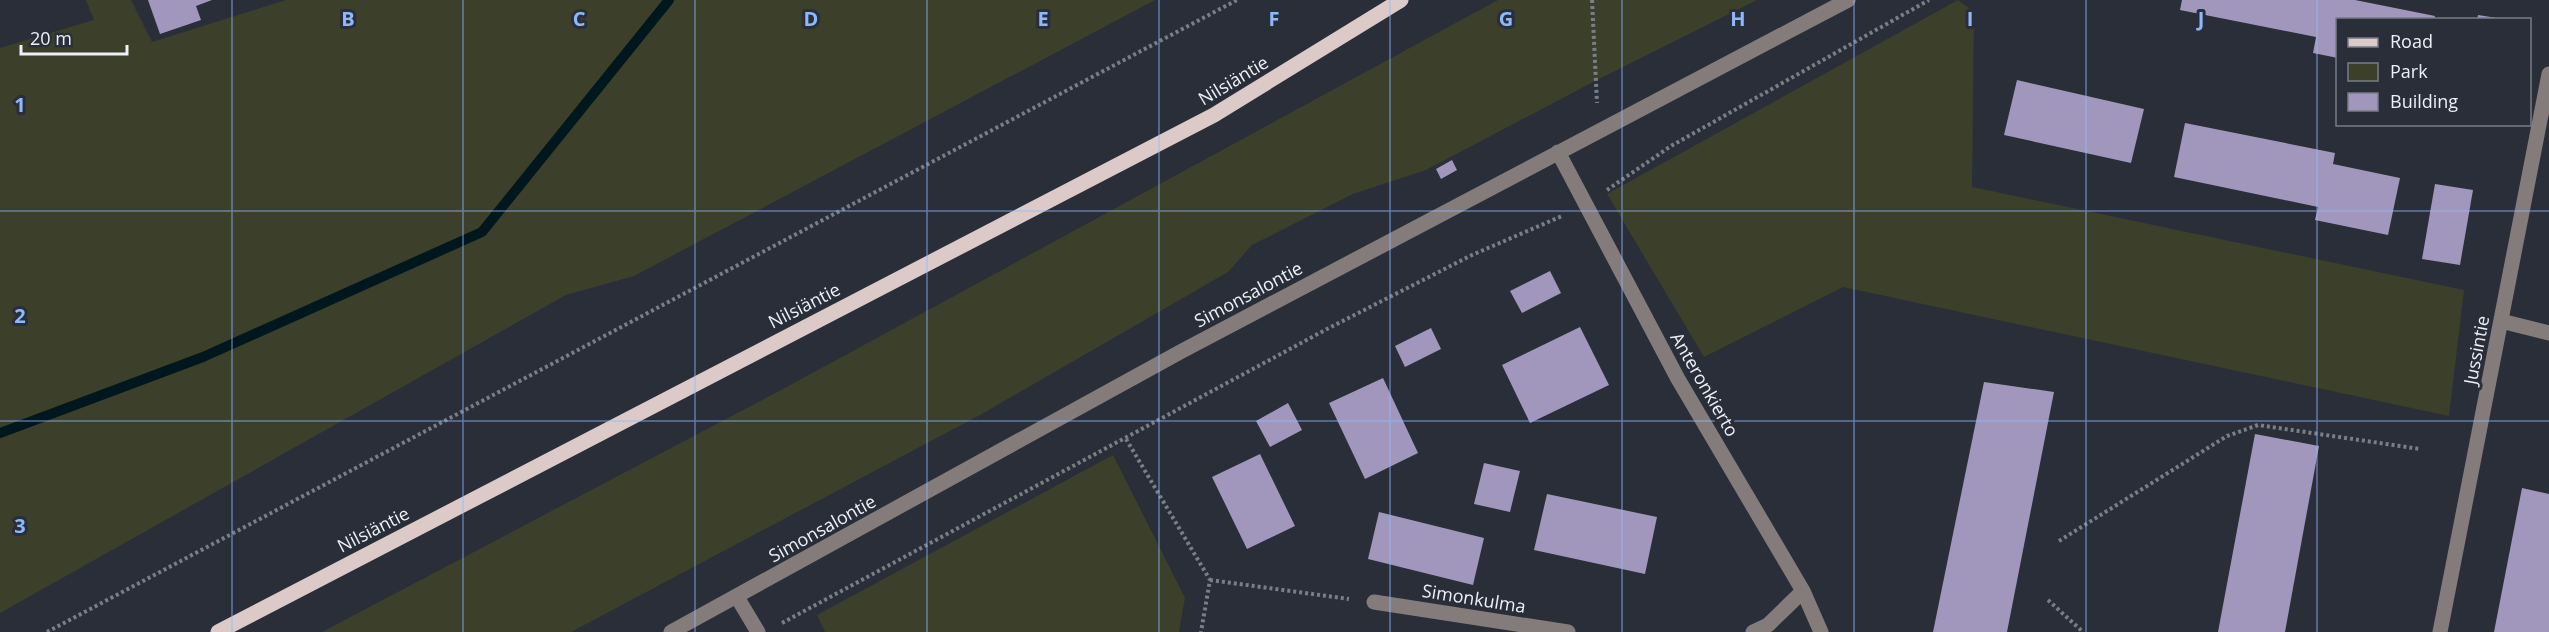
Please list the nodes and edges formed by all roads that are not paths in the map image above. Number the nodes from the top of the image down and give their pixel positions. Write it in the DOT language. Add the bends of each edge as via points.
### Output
graph roads {
  1 [pos="1401,0"];
  2 [pos="1848,0"];
  3 [pos="2549,74"];
  4 [pos="1558,153"];
  5 [pos="2501,321"];
  6 [pos="2549,333"];
  7 [pos="1803,591"];
  8 [pos="737,597"];
  9 [pos="1374,602"];
  10 [pos="218,632"];
  11 [pos="671,632"];
  12 [pos="758,632"];
  13 [pos="1568,632"];
  14 [pos="1753,632"];
  15 [pos="1821,632"];
  16 [pos="2440,632"];
  1 -- 10 [label="main road, Nilsiäntie" via="1214,115"];
  2 -- 4 [label="street, Simonsalontie"];
  3 -- 5 [label="street, Jussintie"];
  4 -- 7 [label="street, Anteronkierto" via="1678,379"];
  4 -- 8 [label="street, Simonsalontie" via="1192,346"];
  5 -- 6 [label="street"];
  5 -- 16 [label="street, Jussintie"];
  7 -- 14 [label="street" via="1768,625"];
  7 -- 15 [label="street, Anteronkierto"];
  8 -- 11 [label="street, Simonsalontie"];
  8 -- 12 [label="street"];
  9 -- 13 [label="street, Simonkulma"];
}
